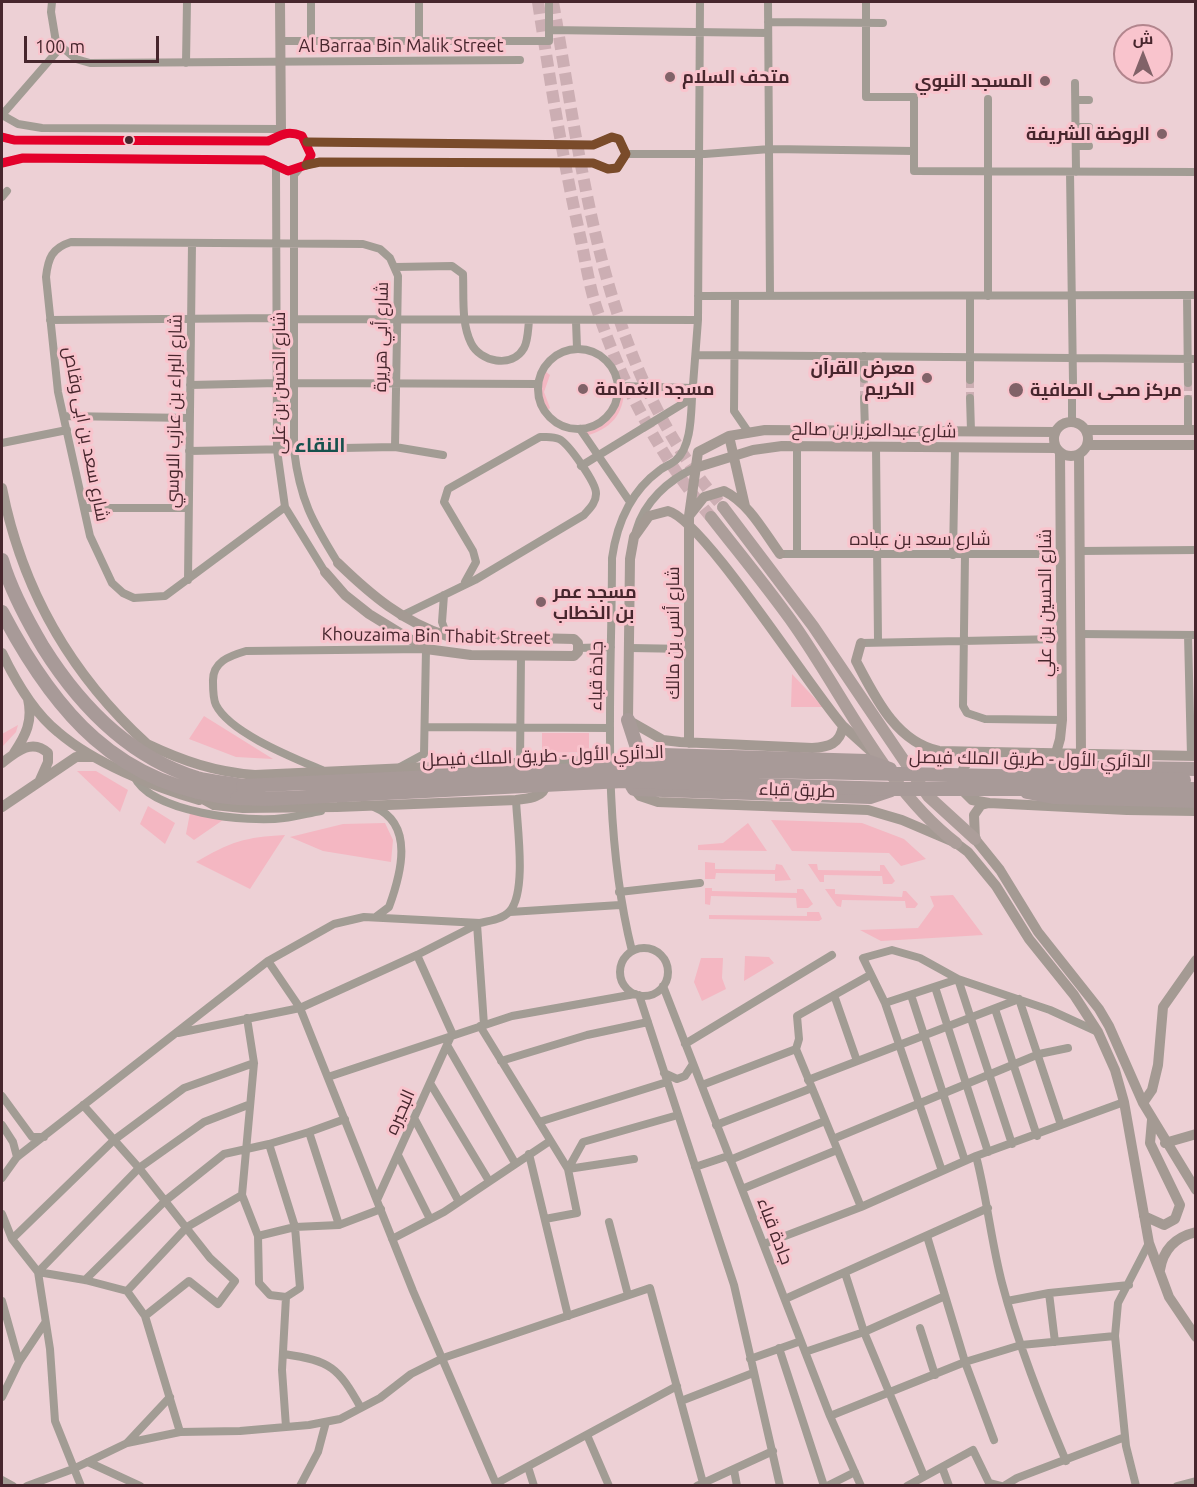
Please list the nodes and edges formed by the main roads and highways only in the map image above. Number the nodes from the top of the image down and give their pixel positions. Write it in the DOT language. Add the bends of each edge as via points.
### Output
graph roads {
  1 [pos="280,2"];
  2 [pos="282,131"];
  3 [pos="1192,429"];
  4 [pos="1086,430"];
  5 [pos="1055,432"];
  6 [pos="729,436"];
  7 [pos="1087,445"];
  8 [pos="1196,445"];
  9 [pos="1058,450"];
  10 [pos="698,452"];
  11 [pos="1079,454"];
  12 [pos="733,456"];
  13 [pos="695,468"];
  14 [pos="2,488"];
  15 [pos="723,507"];
  16 [pos="745,507"];
  17 [pos="711,517"];
  18 [pos="689,520"];
  19 [pos="780,554"];
  20 [pos="2,560"];
  21 [pos="338,563"];
  22 [pos="325,572"];
  23 [pos="2,612"];
  24 [pos="447,636"];
  25 [pos="861,642"];
  26 [pos="426,649"];
  27 [pos="2,653"];
  28 [pos="27,695"];
  29 [pos="875,696"];
  30 [pos="628,720"];
  31 [pos="879,724"];
  32 [pos="843,726"];
  33 [pos="905,736"];
  34 [pos="688,742"];
  35 [pos="149,751"];
  36 [pos="992,751"];
  37 [pos="1056,753"];
  38 [pos="14,754"];
  39 [pos="639,754"];
  40 [pos="1081,754"];
  41 [pos="1193,756"];
  42 [pos="98,757"];
  43 [pos="882,760"];
  44 [pos="2,763"];
  45 [pos="1196,770"];
  46 [pos="132,771"];
  47 [pos="226,773"];
  48 [pos="900,773"];
  49 [pos="994,776"];
  50 [pos="196,778"];
  51 [pos="39,780"];
  52 [pos="1196,781"];
  53 [pos="178,786"];
  54 [pos="634,789"];
  55 [pos="893,789"];
  56 [pos="240,792"];
  57 [pos="1194,801"];
  58 [pos="989,803"];
  59 [pos="214,805"];
  60 [pos="2,807"];
  61 [pos="975,839"];
  62 [pos="956,843"];
  63 [pos="1196,960"];
  64 [pos="1143,1103"];
  65 [pos="1152,1120"];
  66 [pos="1196,1134"];
  67 [pos="1165,1143"];
  68 [pos="1195,1190"];
  69 [pos="1144,1216"];
  70 [pos="1196,1232"];
  71 [pos="1160,1273"];
  72 [pos="1196,1337"];
  1 -- 2 [label="main road"];
  3 -- 4 [label="main road"];
  4 -- 5 [label="main road" via="1072,421"];
  4 -- 7 [label="main road"];
  5 -- 6 [label="main road, شارع عبدالعزيز بن صالح" via="765,430"];
  5 -- 9 [label="main road"];
  6 -- 10 [label="main road, شارع عبدالعزيز بن صالح"];
  6 -- 12 [label="main road"];
  7 -- 8 [label="main road"];
  7 -- 11 [label="main road"];
  9 -- 11 [label="main road, شارع عبدالعزيز بن صالح" via="1071,456"];
  9 -- 12 [label="main road, شارع عبدالعزيز بن صالح" via="782,446"];
  9 -- 37 [label="main road, شارع الحسين بن علي" via="1062,720"];
  10 -- 13 [label="main road, شارع أنس بن مالك"];
  11 -- 40 [label="main road, شارع الحسين بن علي"];
  12 -- 13 [label="main road, شارع عبدالعزيز بن صالح"];
  12 -- 16 [label="main road"];
  13 -- 18 [label="main road, شارع أنس بن مالك"];
  14 -- 35 [label="main road" via="19,558 61,643 89,684"];
  15 -- 31 [label="main road" via="808,618"];
  16 -- 18 [label="main road" via="735,496 714,492 695,506"];
  16 -- 19 [label="main road"];
  17 -- 43 [label="main road" via="795,626"];
  18 -- 30 [label="main road" via="668,511 649,516 634,537 630,559"];
  18 -- 32 [label="main road"];
  18 -- 34 [label="main road, شارع أنس بن مالك"];
  20 -- 35 [label="highway, الدائري الأول - طريق الملك فيصل" via="30,626 58,670 111,731"];
  21 -- 24 [label="main road, شارع الحسن بن على" via="373,597 401,616"];
  22 -- 26 [label="main road, شارع الحسن بن على" via="345,595"];
  23 -- 46 [label="highway, الدائري الأول - طريق الملك فيصل" via="56,700"];
  24 -- 26 [label="main road, Khouzaima Bin Thabit Street" via="574,639 579,648 574,656 471,655"];
  25 -- 29 [label="main road" via="856,661"];
  27 -- 28 [label="main road"];
  28 -- 38 [label="main road" via="28,731"];
  28 -- 42 [label="main road" via="56,731"];
  29 -- 31 [label="main road"];
  29 -- 33 [label="main road"];
  30 -- 34 [label="main road" via="663,740"];
  30 -- 39 [label="highway"];
  31 -- 33 [label="main road"];
  31 -- 61 [label="main road" via="928,796"];
  32 -- 34 [label="main road" via="842,734 828,747"];
  32 -- 43 [label="main road"];
  33 -- 36 [label="main road" via="923,748 939,751"];
  35 -- 47 [label="main road"];
  35 -- 50 [label="highway, الدائري الأول - طريق الملك فيصل"];
  36 -- 37 [label="main road"];
  36 -- 58 [label="main road" via="967,762 960,779 966,796"];
  37 -- 40 [label="main road"];
  38 -- 44 [label="main road"];
  38 -- 51 [label="main road" via="32,745 48,753"];
  39 -- 48 [label="highway, bridge" via="867,761"];
  39 -- 54 [label="highway" via="630,768"];
  40 -- 41 [label="main road"];
  42 -- 46 [label="main road"];
  42 -- 51 [label="main road" via="76,757"];
  43 -- 62 [label="main road" via="915,803"];
  45 -- 49 [label="highway, bridge" via="1048,767"];
  46 -- 53 [label="highway, الدائري الأول - طريق الملك فيصل"];
  46 -- 59 [label="main road" via="157,788"];
  47 -- 50 [label="main road"];
  47 -- 59 [label="main road" via="396,769 523,760 543,770 547,778 545,789 537,796 516,800 337,807"];
  48 -- 49 [label="highway, الدائري الأول - طريق الملك فيصل, bridge"];
  48 -- 56 [label="highway, الدائري الأول - طريق الملك فيصل, bridge" via="619,768"];
  49 -- 52 [label="highway, الدائري الأول - طريق الملك فيصل, bridge"];
  50 -- 56 [label="highway, الدائري الأول - طريق الملك فيصل"];
  51 -- 60 [label="main road"];
  53 -- 56 [label="highway, الدائري الأول - طريق الملك فيصل" via="211,796"];
  53 -- 59 [label="main road"];
  54 -- 55 [label="highway" via="870,797"];
  54 -- 62 [label="main road, طريق قباء" via="640,796 658,802 868,810"];
  55 -- 56 [label="highway, الدائري الأول - طريق الملك فيصل, bridge" via="623,781 267,799"];
  55 -- 57 [label="highway, الدائري الأول - طريق الملك فيصل, bridge" via="1010,789"];
  57 -- 58 [label="main road" via="1127,810"];
  58 -- 61 [label="main road" via="981,805 974,815"];
  61 -- 64 [label="main road" via="1109,1026"];
  62 -- 69 [label="main road" via="996,886 1029,939 1098,1032 1124,1102"];
  63 -- 64 [label="main road" via="1163,1007 1158,1065 1152,1090"];
  64 -- 65 [label="main road"];
  65 -- 67 [label="main road"];
  65 -- 69 [label="main road" via="1150,1143 1180,1205 1175,1219 1164,1225"];
  66 -- 67 [label="main road"];
  67 -- 68 [label="main road"];
  69 -- 71 [label="main road"];
  70 -- 71 [label="main road" via="1169,1247"];
  71 -- 72 [label="main road" via="1178,1314"];
}
